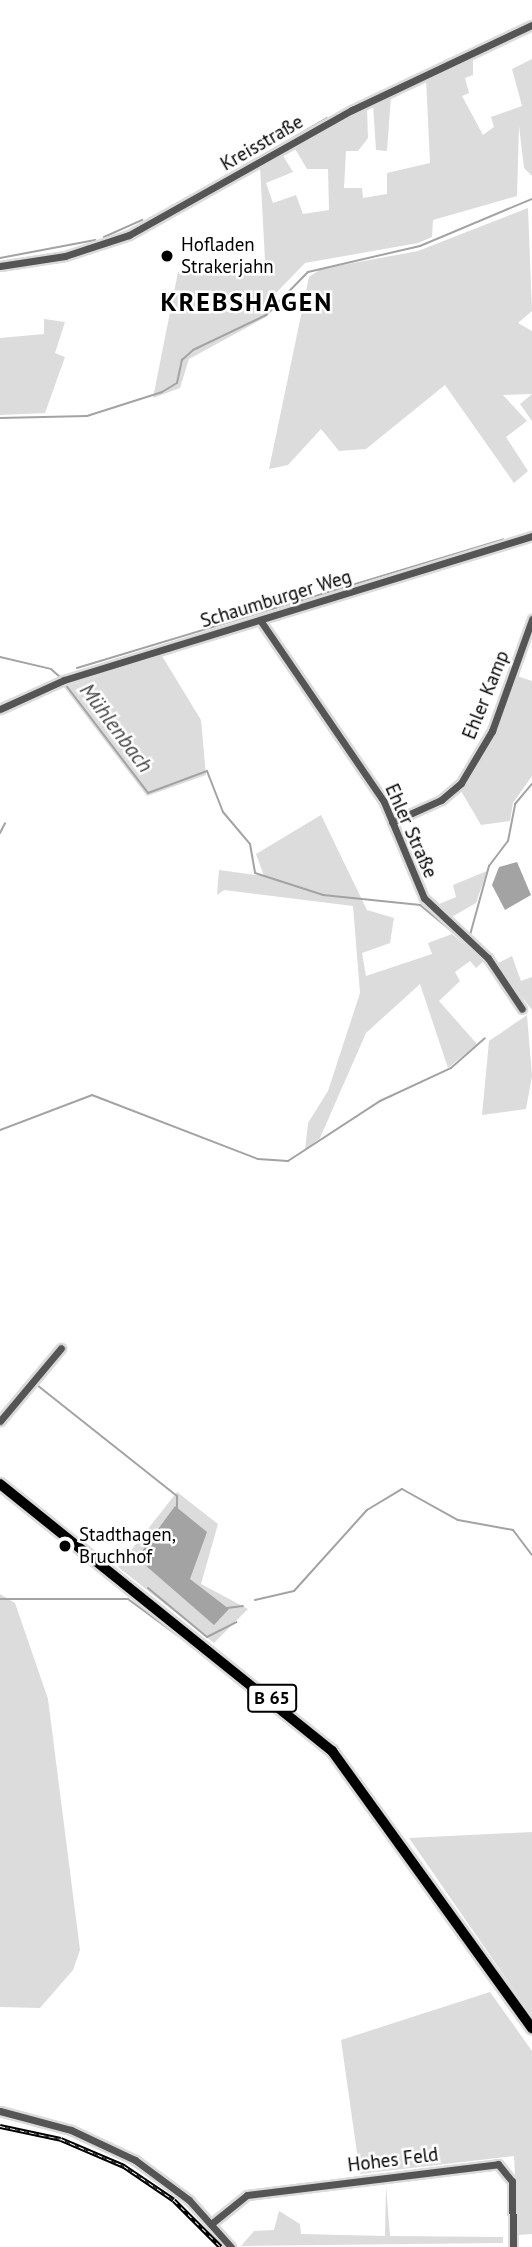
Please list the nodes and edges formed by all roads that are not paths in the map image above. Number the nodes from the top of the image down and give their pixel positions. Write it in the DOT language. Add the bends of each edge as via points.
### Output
graph roads {
  1 [pos="532,24"];
  2 [pos="0,266"];
  3 [pos="532,536"];
  4 [pos="532,619"];
  5 [pos="261,620"];
  6 [pos="528,638"];
  7 [pos="0,709"];
  8 [pos="392,822"];
  9 [pos="522,1009"];
  10 [pos="61,1348"];
  11 [pos="0,1420"];
  12 [pos="0,1483"];
  13 [pos="532,2028"];
  14 [pos="0,2111"];
  15 [pos="211,2224"];
  16 [pos="231,2247"];
  17 [pos="513,2247"];
  1 -- 2 [label="street, Kreisstraße" via="352,110 129,235 65,256"];
  3 -- 5 [label="street, Schaumburger Weg"];
  4 -- 6 [label="street, Ehler Kamp"];
  5 -- 7 [label="street, Schaumburger Weg" via="62,680"];
  5 -- 8 [label="street, Ehler Straße"];
  6 -- 8 [label="street, Ehler Kamp" via="492,731 457,789"];
  8 -- 9 [label="street, Ehler Straße" via="424,898 488,958"];
  10 -- 11 [label="street"];
  12 -- 13 [label="main road, B 65" via="300,1721 358,1782"];
  14 -- 15 [label="street" via="104,2144 165,2181"];
  15 -- 16 [label="street"];
  15 -- 17 [label="street, Hohes Feld" via="247,2195 498,2164 513,2181"];
}
